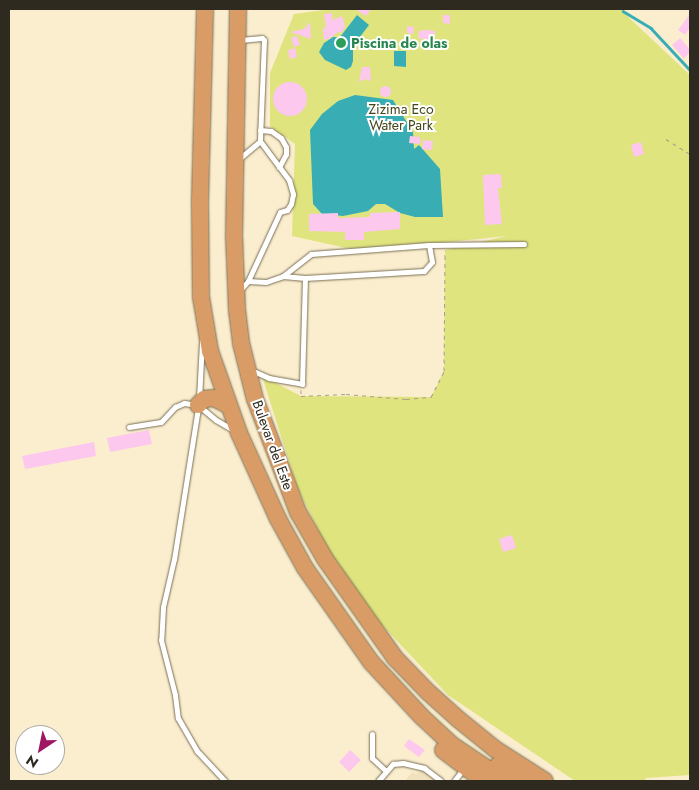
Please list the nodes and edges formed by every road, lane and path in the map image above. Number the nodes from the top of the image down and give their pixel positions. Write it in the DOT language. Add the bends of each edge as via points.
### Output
graph roads {
  1 [pos="195,9"];
  2 [pos="205,9"];
  3 [pos="238,9"];
  4 [pos="238,40"];
  5 [pos="260,130"];
  6 [pos="666,139"];
  7 [pos="260,141"];
  8 [pos="690,154"];
  9 [pos="236,162"];
  10 [pos="279,167"];
  11 [pos="200,204"];
  12 [pos="524,244"];
  13 [pos="429,246"];
  14 [pos="445,250"];
  15 [pos="283,276"];
  16 [pos="305,278"];
  17 [pos="248,281"];
  18 [pos="236,296"];
  19 [pos="206,331"];
  20 [pos="247,367"];
  21 [pos="302,384"];
  22 [pos="198,405"];
  23 [pos="228,405"];
  24 [pos="129,427"];
  25 [pos="239,433"];
  26 [pos="395,658"];
  27 [pos="371,662"];
  28 [pos="372,734"];
  29 [pos="465,767"];
  30 [pos="386,770"];
  31 [pos="225,781"];
  32 [pos="378,781"];
  33 [pos="441,781"];
  34 [pos="454,781"];
  35 [pos="484,781"];
  36 [pos="506,781"];
  37 [pos="524,781"];
  38 [pos="545,781"];
  1 -- 11 [label="highway" via="193,134"];
  2 -- 11 [label="highway, Bulevar del Este"];
  3 -- 4 [label="highway, Bulevar del Este"];
  4 -- 5 [label="lane" via="264,40"];
  4 -- 9 [label="highway, Bulevar del Este"];
  5 -- 7 [label="lane"];
  5 -- 10 [label="lane" via="271,131 281,138 286,147"];
  6 -- 8 [label="path"];
  7 -- 9 [label="lane"];
  7 -- 10 [label="lane"];
  9 -- 18 [label="highway, Bulevar del Este"];
  10 -- 17 [label="lane" via="289,180 293,194 291,204 280,212"];
  11 -- 19 [label="highway, Bulevar del Este" via="201,297"];
  12 -- 13 [label="lane"];
  13 -- 15 [label="lane" via="311,254"];
  13 -- 16 [label="lane" via="432,262 424,271"];
  14 -- 21 [label="path" via="444,371 431,397 301,396"];
  15 -- 16 [label="lane"];
  15 -- 17 [label="lane" via="266,282"];
  16 -- 21 [label="lane"];
  17 -- 18 [label="lane"];
  18 -- 20 [label="highway, Bulevar del Este"];
  19 -- 22 [label="lane" via="201,344"];
  19 -- 23 [label="highway, Bulevar del Este"];
  20 -- 21 [label="lane" via="269,378"];
  20 -- 26 [label="highway, Bulevar del Este" via="255,399 298,512 325,559"];
  22 -- 23 [label="highway" via="204,399 214,398"];
  22 -- 24 [label="lane" via="184,403 161,422"];
  22 -- 25 [label="lane"];
  22 -- 31 [label="lane" via="174,559 163,607 162,640 178,718 197,751"];
  23 -- 25 [label="highway, Bulevar del Este"];
  25 -- 27 [label="highway, Bulevar del Este" via="278,519 305,568"];
  26 -- 37 [label="highway" via="435,714 482,754"];
  26 -- 38 [label="highway, Bulevar del Este" via="458,719 495,749"];
  27 -- 29 [label="highway" via="416,723"];
  27 -- 36 [label="highway, Bulevar del Este" via="452,745"];
  28 -- 30 [label="lane" via="372,758"];
  29 -- 34 [label="lane"];
  29 -- 35 [label="highway"];
  30 -- 32 [label="lane"];
  30 -- 33 [label="lane" via="393,764 414,764"];
}
